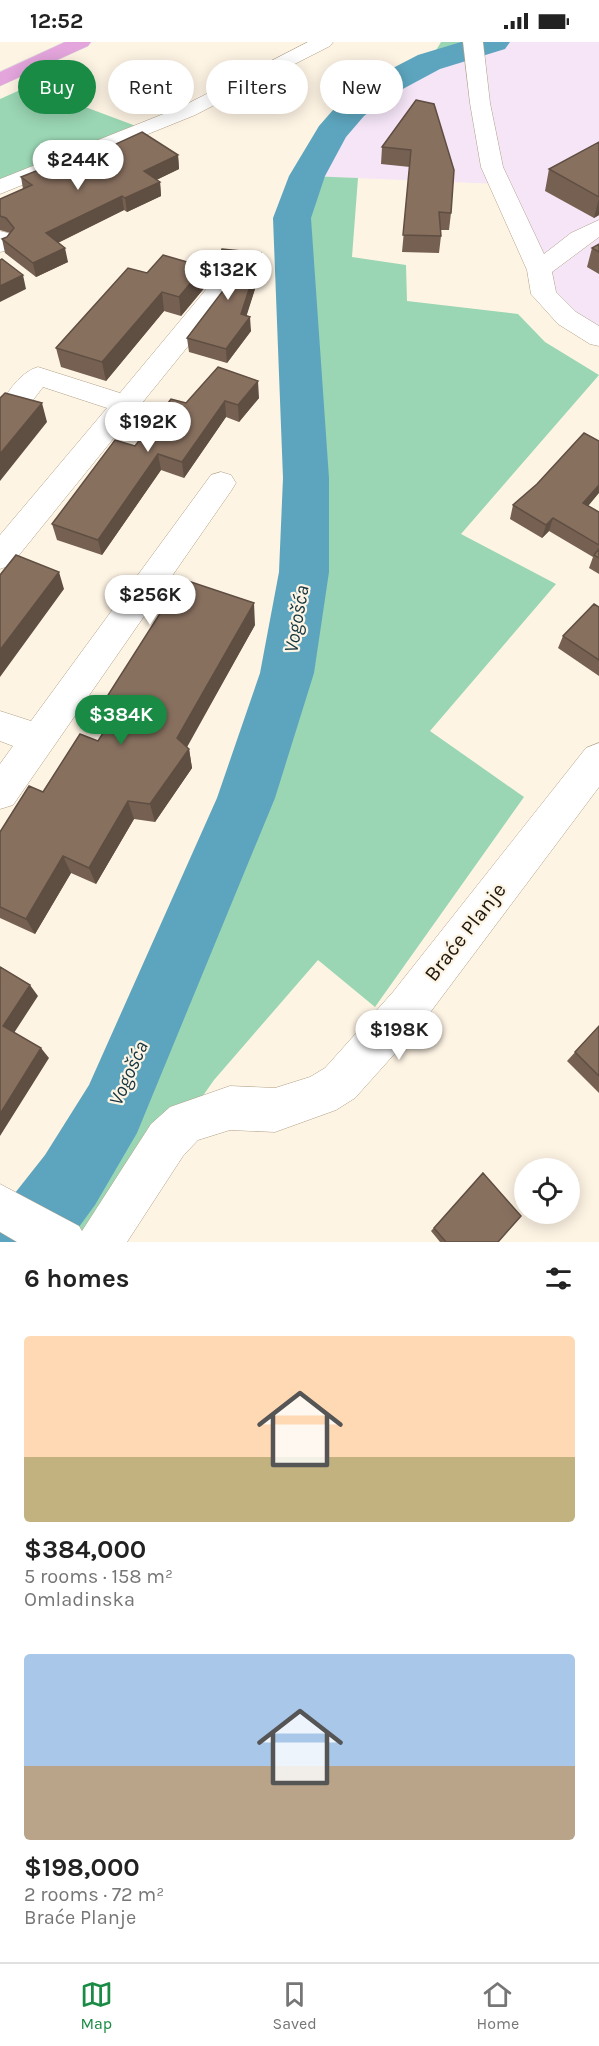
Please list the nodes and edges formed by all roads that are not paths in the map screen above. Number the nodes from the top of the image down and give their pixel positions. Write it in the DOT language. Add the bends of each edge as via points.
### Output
graph roads {
  1 [pos="81,42"];
  2 [pos="323,42"];
  3 [pos="473,42"];
  4 [pos="0,80"];
  5 [pos="0,187"];
  6 [pos="599,227"];
  7 [pos="0,238"];
  8 [pos="0,245"];
  9 [pos="539,270"];
  10 [pos="218,292"];
  11 [pos="599,338"];
  12 [pos="16,402"];
  13 [pos="125,404"];
  14 [pos="221,483"];
  15 [pos="0,557"];
  16 [pos="0,726"];
  17 [pos="38,739"];
  18 [pos="599,759"];
  19 [pos="0,793"];
  20 [pos="0,1207"];
  21 [pos="62,1242"];
  22 [pos="100,1242"];
  1 -- 4 [label="main road"];
  2 -- 5 [label="street" via="188,111"];
  3 -- 9 [label="street" via="492,167"];
  6 -- 9 [label="street"];
  7 -- 8 [label="street"];
  9 -- 11 [label="street" via="544,294 567,318"];
  10 -- 13 [label="street"];
  12 -- 13 [label="street" via="38,376"];
  13 -- 15 [label="street"];
  14 -- 17 [label="street"];
  16 -- 17 [label="street"];
  17 -- 19 [label="street"];
  18 -- 22 [label="street, Braće Planje" via="408,1007 340,1083 321,1095 275,1110 230,1108 185,1122 167,1140"];
  20 -- 21 [label="street"];
}
